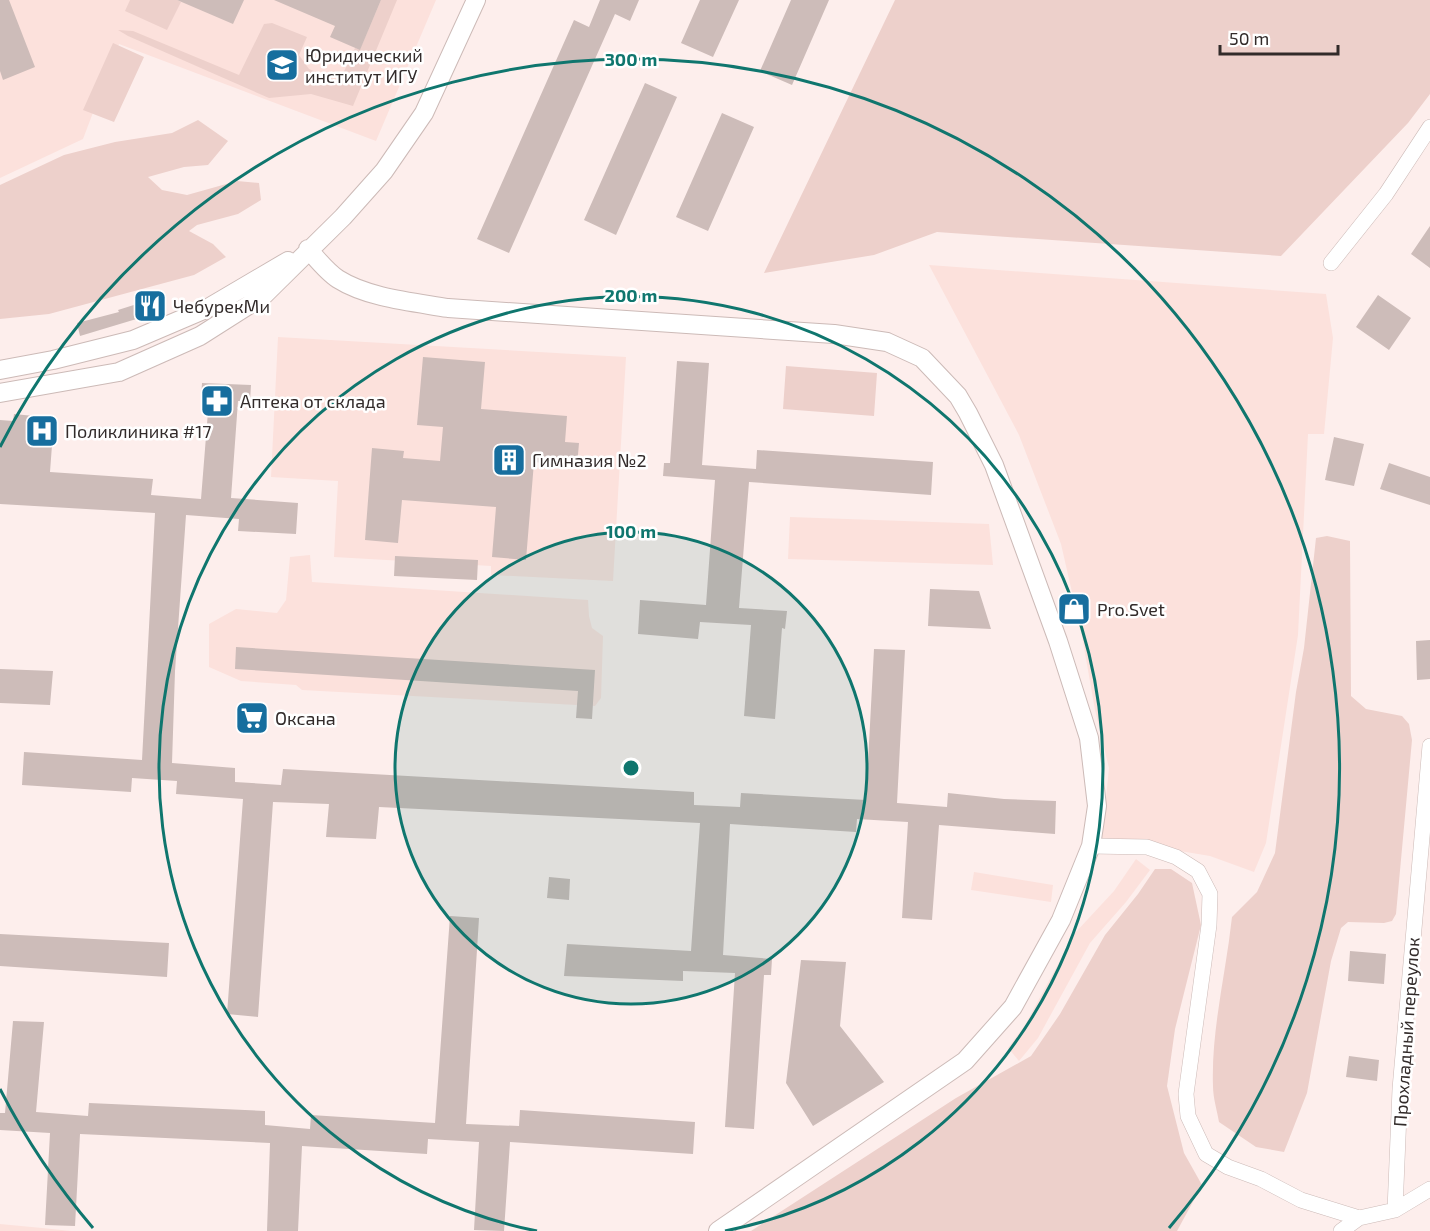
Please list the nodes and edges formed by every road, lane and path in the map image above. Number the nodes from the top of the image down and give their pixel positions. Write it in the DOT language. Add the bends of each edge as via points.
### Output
graph roads {
  1 [pos="476,0"];
  2 [pos="1430,127"];
  3 [pos="308,249"];
  4 [pos="1331,263"];
  5 [pos="0,369"];
  6 [pos="0,393"];
  7 [pos="1430,746"];
  8 [pos="1091,846"];
  9 [pos="1430,1189"];
  10 [pos="1395,1210"];
  11 [pos="1359,1218"];
  12 [pos="718,1231"];
  13 [pos="1341,1231"];
  1 -- 3 [label="street" via="424,113 384,171"];
  2 -- 4 [label="street" via="1386,194"];
  3 -- 5 [label="street" via="208,308 133,340"];
  3 -- 6 [label="street" via="263,296 200,336 119,372"];
  3 -- 8 [label="street" via="336,278 392,299 448,308 834,334 887,342 922,358 958,396 968,413 994,465 1034,570 1089,738 1097,806"];
  7 -- 10 [label="street, Прохладный переулок" via="1400,1089"];
  8 -- 11 [label="street" via="1148,847 1176,857 1198,871 1210,894 1186,1094 1188,1116 1206,1154 1301,1200"];
  8 -- 12 [label="street" via="1061,920 1013,1007 965,1060"];
  9 -- 10 [label="street"];
  10 -- 11 [label="street"];
  11 -- 13 [label="street"];
}
